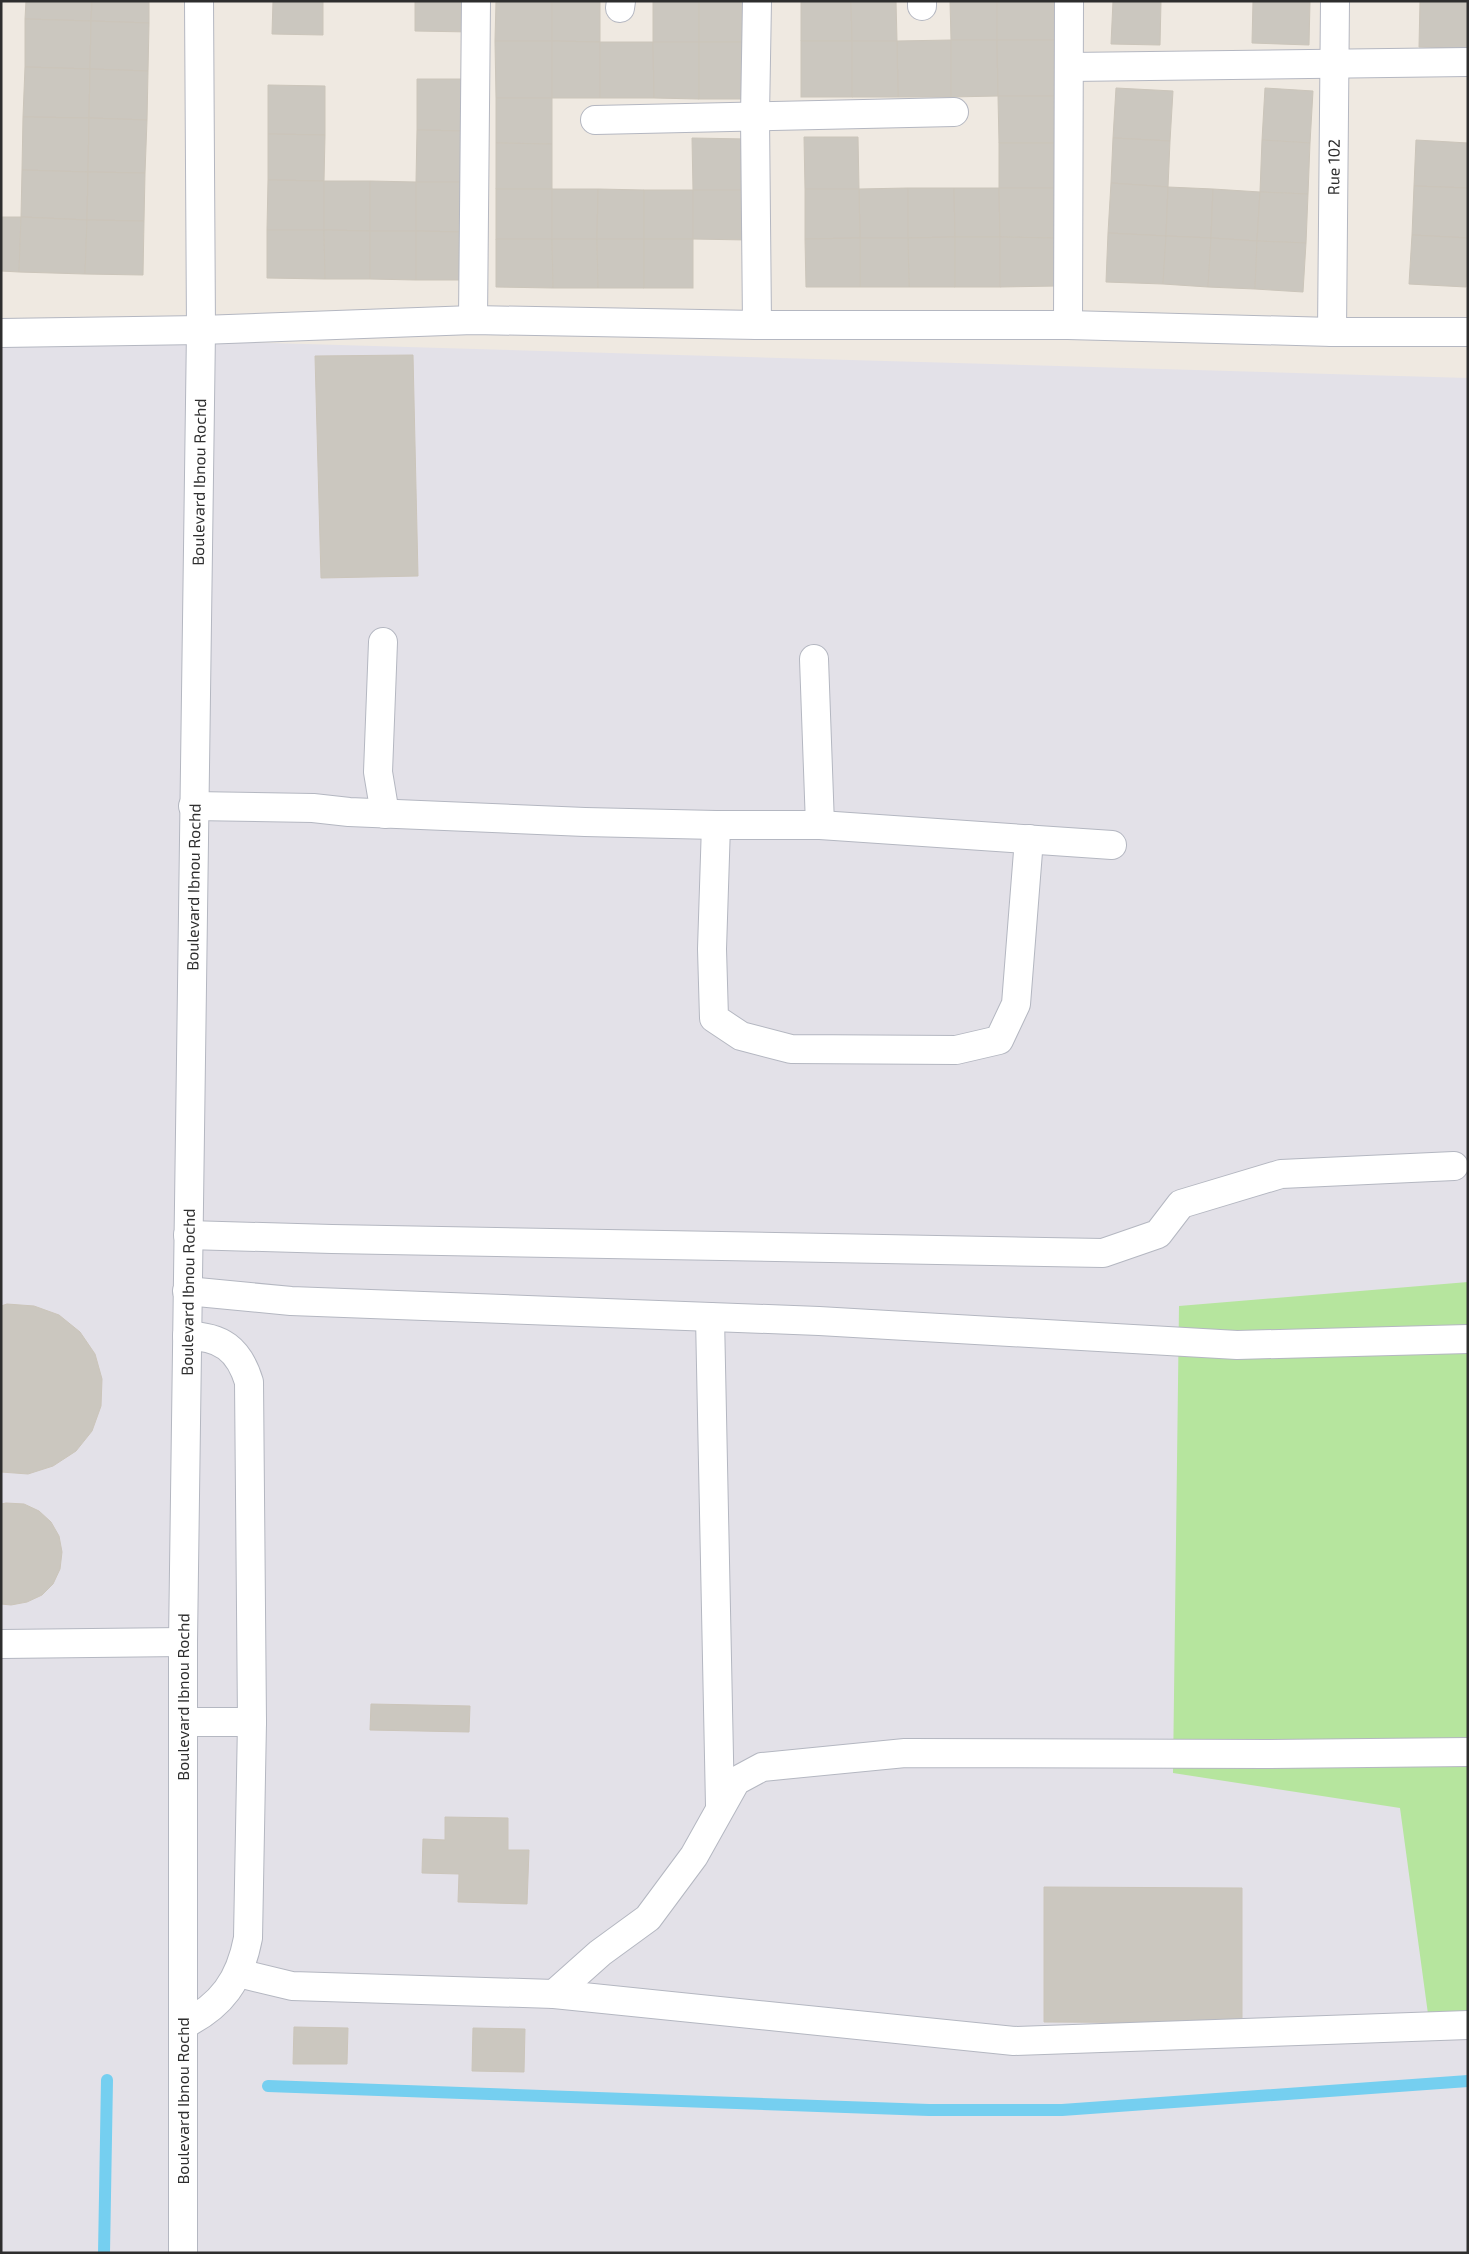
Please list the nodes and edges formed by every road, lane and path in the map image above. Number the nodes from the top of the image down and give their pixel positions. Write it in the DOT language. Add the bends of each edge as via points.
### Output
graph roads {
  1 [pos="199,1"];
  2 [pos="476,1"];
  3 [pos="757,1"];
  4 [pos="1068,1"];
  5 [pos="1335,1"];
  6 [pos="1468,62"];
  7 [pos="1335,63"];
  8 [pos="1069,67"];
  9 [pos="954,112"];
  10 [pos="755,116"];
  11 [pos="595,120"];
  12 [pos="474,320"];
  13 [pos="1068,324"];
  14 [pos="757,325"];
  15 [pos="201,330"];
  16 [pos="1332,332"];
  17 [pos="1468,332"];
  18 [pos="1,333"];
  19 [pos="383,642"];
  20 [pos="814,659"];
  21 [pos="193,806"];
  22 [pos="385,814"];
  23 [pos="716,825"];
  24 [pos="820,825"];
  25 [pos="1029,839"];
  26 [pos="1112,845"];
  27 [pos="1454,1166"];
  28 [pos="188,1234"];
  29 [pos="188,1291"];
  30 [pos="710,1317"];
  31 [pos="187,1336"];
  32 [pos="1468,1339"];
  33 [pos="183,1642"];
  34 [pos="1,1644"];
  35 [pos="183,1722"];
  36 [pos="252,1722"];
  37 [pos="1468,1752"];
  38 [pos="720,1806"];
  39 [pos="238,1973"];
  40 [pos="554,1994"];
  41 [pos="183,2025"];
  42 [pos="1468,2025"];
  43 [pos="183,2253"];
  1 -- 15 [label="street, Boulevard Ibnou Rochd"];
  2 -- 12 [label="street"];
  3 -- 10 [label="street"];
  4 -- 8 [label="street"];
  5 -- 7 [label="street, Rue 102"];
  6 -- 7 [label="street"];
  7 -- 8 [label="street"];
  7 -- 16 [label="street, Rue 102"];
  8 -- 13 [label="street"];
  9 -- 10 [label="street"];
  10 -- 11 [label="street"];
  10 -- 14 [label="street"];
  12 -- 14 [label="street"];
  12 -- 15 [label="street"];
  13 -- 14 [label="street"];
  13 -- 16 [label="street"];
  15 -- 18 [label="street"];
  15 -- 21 [label="street, Boulevard Ibnou Rochd"];
  16 -- 17 [label="street"];
  19 -- 22 [label="street" via="378,772"];
  20 -- 24 [label="street"];
  21 -- 22 [label="street" via="313,808"];
  21 -- 28 [label="street, Boulevard Ibnou Rochd"];
  22 -- 23 [label="street"];
  23 -- 24 [label="street"];
  23 -- 25 [label="street" via="712,949 714,1018 741,1036 791,1048 956,1050 999,1040 1016,1004"];
  24 -- 25 [label="street"];
  25 -- 26 [label="street"];
  27 -- 28 [label="street" via="1280,1174 1182,1204 1158,1234 1103,1253 332,1240"];
  28 -- 29 [label="street, Boulevard Ibnou Rochd"];
  29 -- 30 [label="street" via="291,1301"];
  29 -- 31 [label="street, Boulevard Ibnou Rochd"];
  30 -- 32 [label="street" via="1237,1345"];
  30 -- 38 [label="street"];
  31 -- 33 [label="street, Boulevard Ibnou Rochd"];
  31 -- 36 [label="street" via="208,1338 228,1347 238,1357 249,1382"];
  33 -- 34 [label="street"];
  33 -- 35 [label="street, Boulevard Ibnou Rochd"];
  35 -- 36 [label="street"];
  35 -- 41 [label="street, Boulevard Ibnou Rochd"];
  36 -- 39 [label="street" via="248,1938"];
  37 -- 38 [label="street" via="905,1753 762,1767 736,1780"];
  38 -- 40 [label="street" via="694,1856 648,1918 600,1953"];
  39 -- 40 [label="street" via="292,1986"];
  39 -- 41 [label="street" via="216,2004"];
  40 -- 42 [label="street" via="1014,2040"];
  41 -- 43 [label="street, Boulevard Ibnou Rochd"];
}
